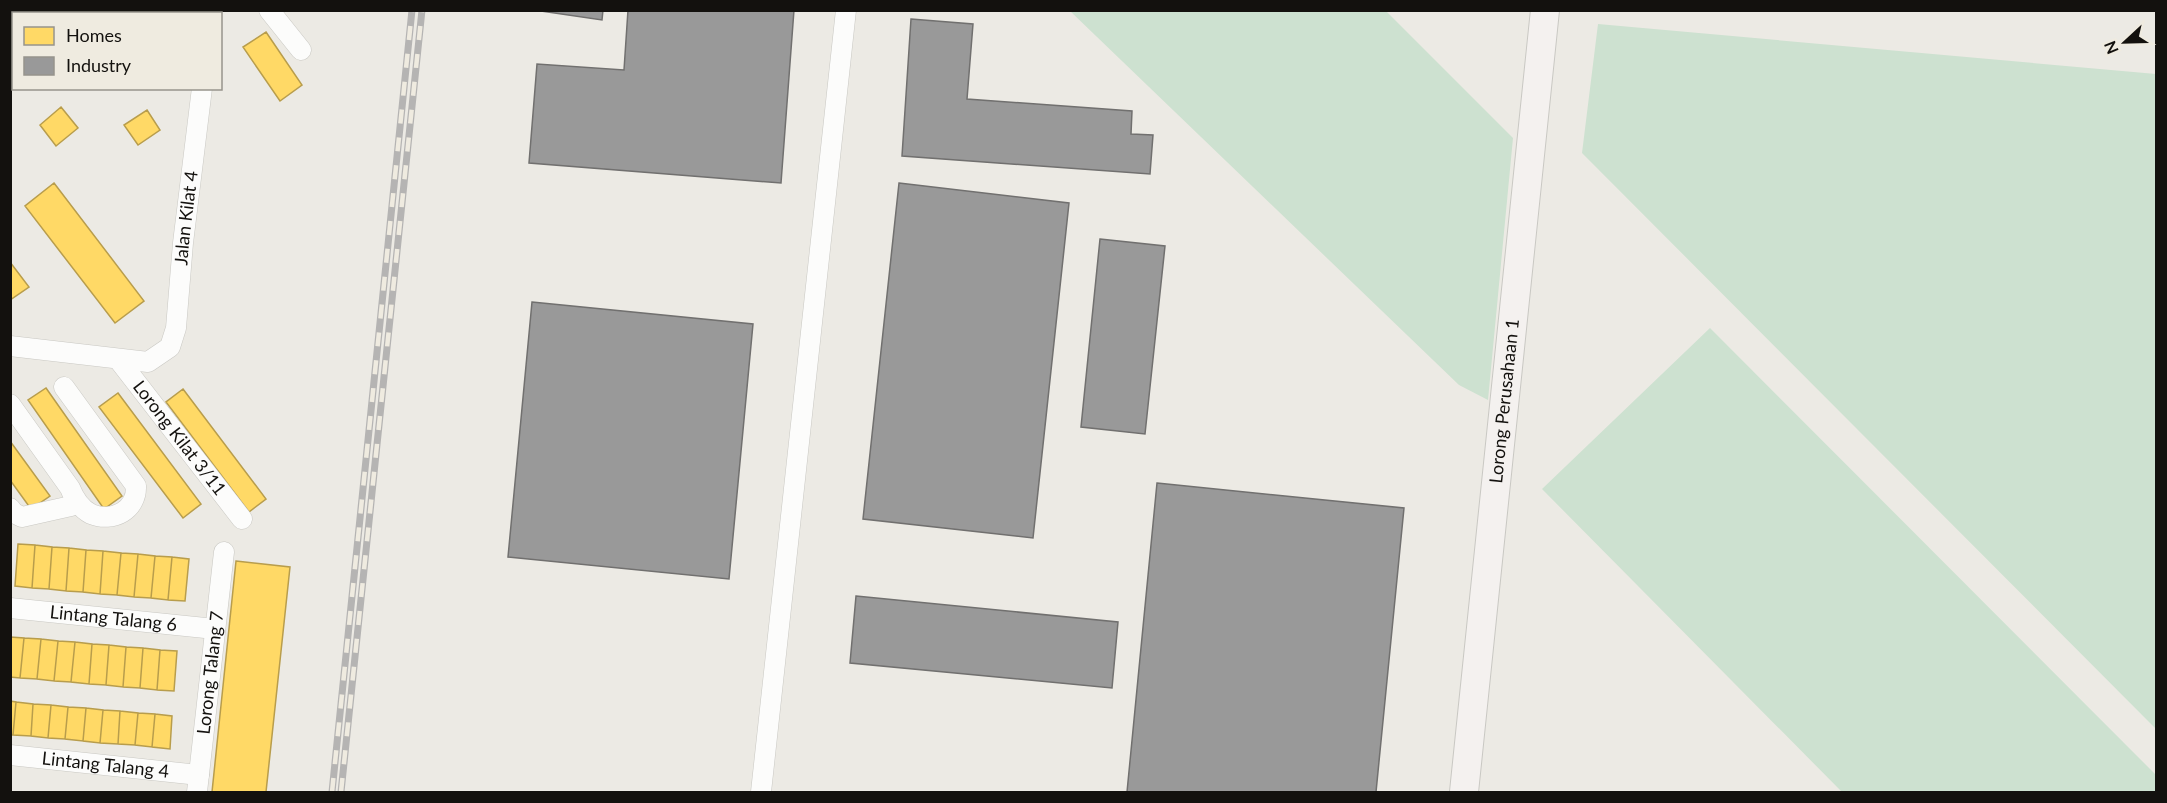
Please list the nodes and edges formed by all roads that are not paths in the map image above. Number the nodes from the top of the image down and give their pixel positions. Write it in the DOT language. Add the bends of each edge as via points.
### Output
graph roads {
  1 [pos="269,10"];
  2 [pos="846,10"];
  3 [pos="1545,10"];
  4 [pos="301,50"];
  5 [pos="202,90"];
  6 [pos="10,345"];
  7 [pos="118,359"];
  8 [pos="64,387"];
  9 [pos="10,404"];
  10 [pos="74,499"];
  11 [pos="10,507"];
  12 [pos="242,519"];
  13 [pos="224,552"];
  14 [pos="10,608"];
  15 [pos="215,629"];
  16 [pos="10,755"];
  17 [pos="198,784"];
  18 [pos="761,792"];
  19 [pos="1464,792"];
  1 -- 4 [label="street"];
  2 -- 18 [label="street"];
  3 -- 19 [label="street, Lorong Perusahaan 1"];
  5 -- 7 [label="street, Jalan Kilat 4" via="176,328 170,347 148,362"];
  6 -- 7 [label="street"];
  7 -- 12 [label="street, Lorong Kilat 3/11"];
  8 -- 10 [label="street" via="136,486 136,496 128,509 114,516 90,514"];
  9 -- 10 [label="street"];
  10 -- 11 [label="street" via="71,506 22,517"];
  13 -- 15 [label="street, Lorong Talang 7"];
  14 -- 15 [label="street, Lintang Talang 6"];
  15 -- 17 [label="street, Lorong Talang 7"];
  16 -- 17 [label="street, Lintang Talang 4"];
}
